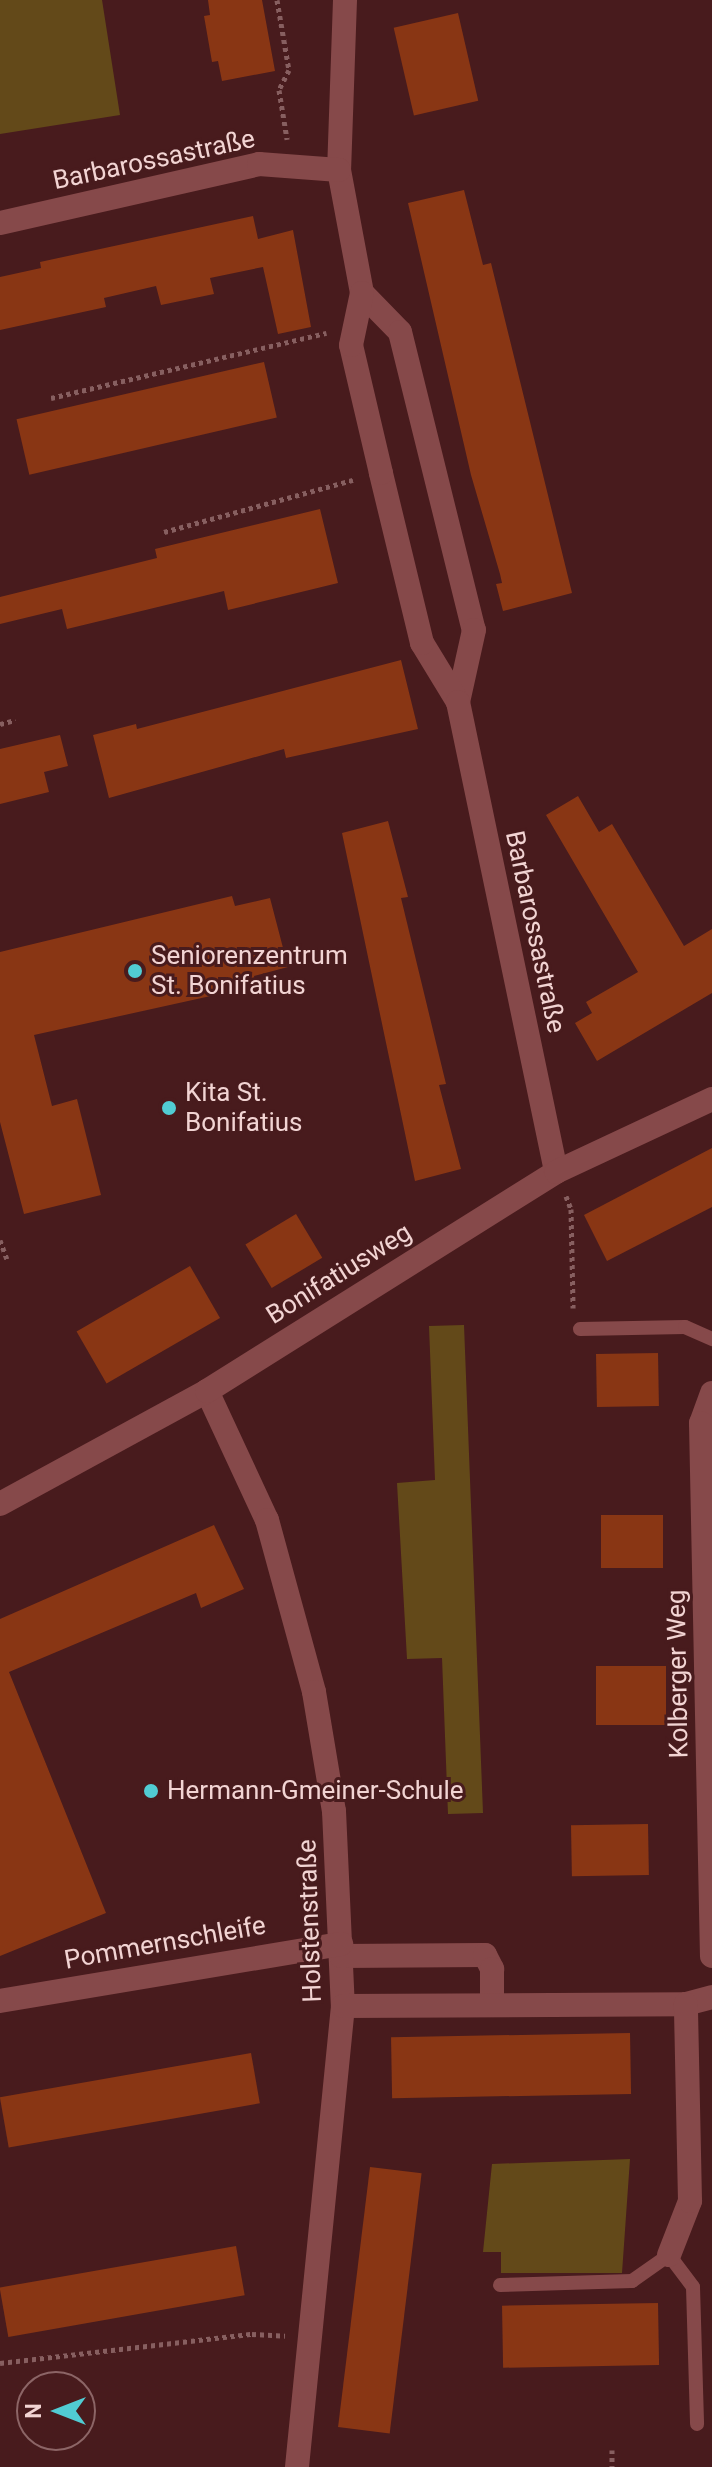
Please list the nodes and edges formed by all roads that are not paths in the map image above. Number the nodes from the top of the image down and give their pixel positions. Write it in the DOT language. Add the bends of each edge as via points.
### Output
graph roads {
  1 [pos="345,0"];
  2 [pos="339,170"];
  3 [pos="0,223"];
  4 [pos="362,293"];
  5 [pos="458,702"];
  6 [pos="712,1099"];
  7 [pos="556,1172"];
  8 [pos="580,1329"];
  9 [pos="712,1339"];
  10 [pos="207,1391"];
  11 [pos="712,1393"];
  12 [pos="0,1504"];
  13 [pos="341,1950"];
  14 [pos="712,1956"];
  15 [pos="712,1997"];
  16 [pos="0,2001"];
  17 [pos="686,2004"];
  18 [pos="492,2005"];
  19 [pos="343,2006"];
  20 [pos="669,2255"];
  21 [pos="500,2285"];
  22 [pos="697,2424"];
  23 [pos="297,2467"];
  1 -- 2 [label="street"];
  2 -- 3 [label="street, Barbarossastraße" via="259,164"];
  2 -- 4 [label="street, Barbarossastraße"];
  4 -- 5 [label="street, Barbarossastraße" via="351,345 381,473 422,643"];
  4 -- 5 [label="street, Barbarossastraße" via="400,332 474,630"];
  5 -- 7 [label="street, Barbarossastraße"];
  6 -- 7 [label="street, Bonifatiusweg"];
  7 -- 10 [label="street, Bonifatiusweg"];
  8 -- 9 [label="lane" via="685,1327"];
  10 -- 12 [label="street, Bonifatiusweg"];
  10 -- 13 [label="street, Holstenstraße" via="267,1520 314,1692 334,1811"];
  11 -- 14 [label="street, Kolberger Weg" via="701,1423"];
  13 -- 16 [label="street, Pommernschleife"];
  13 -- 18 [label="street" via="485,1955 492,1969"];
  13 -- 19 [label="street, Holstenstraße"];
  15 -- 17 [label="street"];
  17 -- 18 [label="street"];
  17 -- 20 [label="street" via="690,2201"];
  18 -- 19 [label="street"];
  19 -- 23 [label="street, Holstenstraße"];
  20 -- 21 [label="lane" via="632,2281"];
  20 -- 22 [label="lane" via="693,2287"];
}
